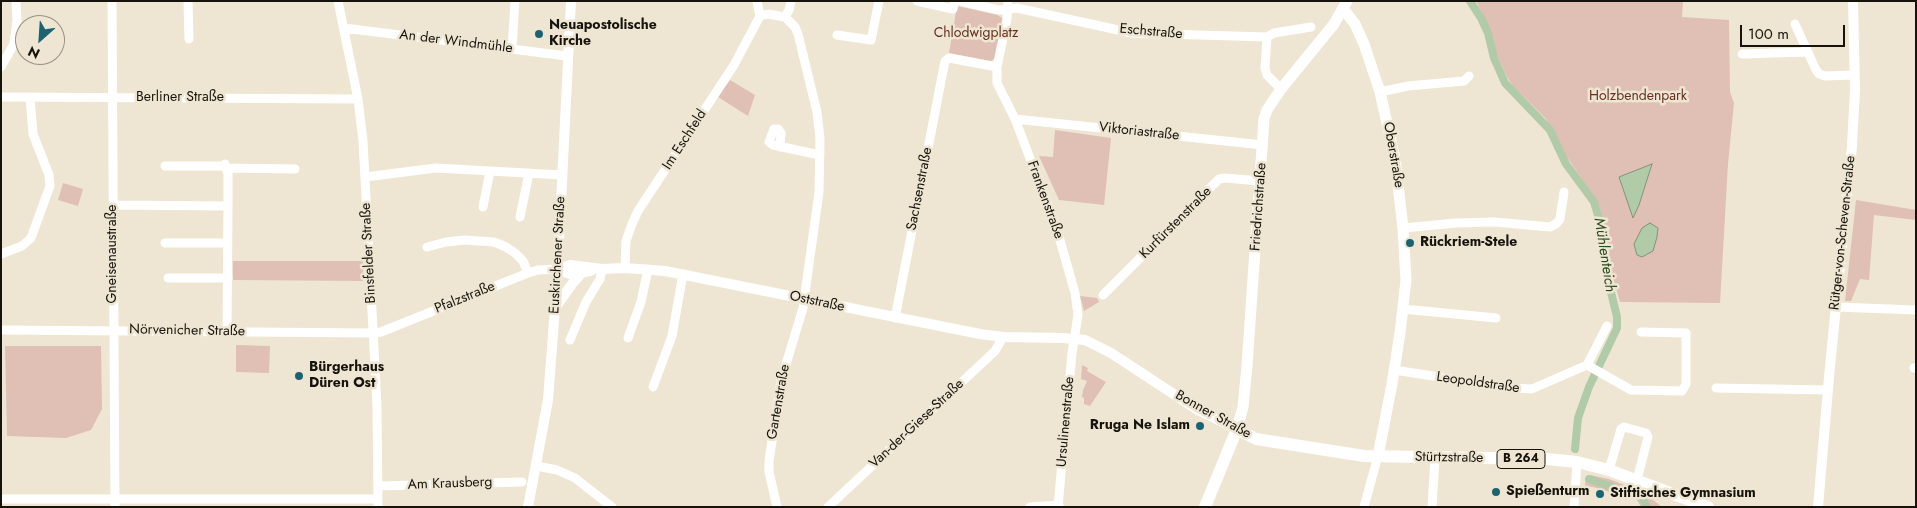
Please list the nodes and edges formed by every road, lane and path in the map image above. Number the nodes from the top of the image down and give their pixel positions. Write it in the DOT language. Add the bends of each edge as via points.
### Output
graph roads {
  1 [pos="16,1"];
  2 [pos="112,1"];
  3 [pos="188,1"];
  4 [pos="338,1"];
  5 [pos="515,1"];
  6 [pos="571,1"];
  7 [pos="757,1"];
  8 [pos="791,1"];
  9 [pos="879,1"];
  10 [pos="917,1"];
  11 [pos="955,1"];
  12 [pos="960,1"];
  13 [pos="1853,1"];
  14 [pos="1343,4"];
  15 [pos="1007,5"];
  16 [pos="760,16"];
  17 [pos="785,16"];
  18 [pos="1795,24"];
  19 [pos="1311,27"];
  20 [pos="344,28"];
  21 [pos="838,35"];
  22 [pos="1267,37"];
  23 [pos="189,39"];
  24 [pos="512,49"];
  25 [pos="1808,52"];
  26 [pos="1742,54"];
  27 [pos="567,56"];
  28 [pos="997,67"];
  29 [pos="1,68"];
  30 [pos="1854,75"];
  31 [pos="1469,76"];
  32 [pos="1281,89"];
  33 [pos="1380,92"];
  34 [pos="1,98"];
  35 [pos="30,98"];
  36 [pos="111,98"];
  37 [pos="358,99"];
  38 [pos="1015,119"];
  39 [pos="1263,145"];
  40 [pos="780,147"];
  41 [pos="820,155"];
  42 [pos="225,165"];
  43 [pos="165,166"];
  44 [pos="295,169"];
  45 [pos="490,171"];
  46 [pos="529,173"];
  47 [pos="562,175"];
  48 [pos="365,177"];
  49 [pos="1260,181"];
  50 [pos="1564,192"];
  51 [pos="114,205"];
  52 [pos="228,206"];
  53 [pos="483,207"];
  54 [pos="520,217"];
  55 [pos="1403,228"];
  56 [pos="165,243"];
  57 [pos="228,243"];
  58 [pos="427,247"];
  59 [pos="1,254"];
  60 [pos="626,268"];
  61 [pos="557,269"];
  62 [pos="602,269"];
  63 [pos="648,269"];
  64 [pos="528,272"];
  65 [pos="582,273"];
  66 [pos="683,274"];
  67 [pos="168,278"];
  68 [pos="228,278"];
  69 [pos="1103,295"];
  70 [pos="804,299"];
  71 [pos="1836,307"];
  72 [pos="555,309"];
  73 [pos="1403,309"];
  74 [pos="1916,310"];
  75 [pos="896,318"];
  76 [pos="1496,318"];
  77 [pos="1607,326"];
  78 [pos="1,330"];
  79 [pos="113,330"];
  80 [pos="227,332"];
  81 [pos="1641,332"];
  82 [pos="373,333"];
  83 [pos="1003,337"];
  84 [pos="628,338"];
  85 [pos="1075,338"];
  86 [pos="570,340"];
  87 [pos="1592,368"];
  88 [pos="1394,370"];
  89 [pos="653,388"];
  90 [pos="1716,388"];
  91 [pos="1828,390"];
  92 [pos="1237,430"];
  93 [pos="1378,456"];
  94 [pos="1435,458"];
  95 [pos="1577,462"];
  96 [pos="537,466"];
  97 [pos="1609,470"];
  98 [pos="1637,480"];
  99 [pos="522,482"];
  100 [pos="378,486"];
  101 [pos="1,499"];
  102 [pos="115,502"];
  103 [pos="273,502"];
  104 [pos="378,503"];
  105 [pos="1432,503"];
  106 [pos="1058,506"];
  107 [pos="528,507"];
  108 [pos="612,507"];
  109 [pos="777,507"];
  110 [pos="828,507"];
  111 [pos="1030,507"];
  112 [pos="1206,507"];
  113 [pos="1364,507"];
  114 [pos="1574,507"];
  115 [pos="1708,507"];
  116 [pos="1818,507"];
  1 -- 29 [label="street" via="14,44"];
  2 -- 36 [label="street, Gneisenaustraße"];
  3 -- 23 [label="street"];
  4 -- 20 [label="street, Binsfelder Straße"];
  5 -- 24 [label="street"];
  6 -- 27 [label="street, Euskirchener Straße"];
  7 -- 16 [label="street"];
  8 -- 17 [label="street"];
  9 -- 21 [label="street" via="871,40"];
  10 -- 11 [label="street" via="953,9"];
  12 -- 15 [label="street" via="999,10"];
  13 -- 30 [label="street, Rütger-von-Scheven-Straße"];
  14 -- 32 [label="main road, Friedrichstraße"];
  14 -- 33 [label="main road, Oberstraße" via="1364,44"];
  15 -- 22 [label="street, Eschstraße" via="1144,34"];
  15 -- 28 [label="street"];
  16 -- 17 [label="street"];
  16 -- 60 [label="street, Im Eschfeld" via="734,66 638,211 626,242"];
  17 -- 41 [label="street" via="795,27 802,47 817,112"];
  18 -- 25 [label="street"];
  19 -- 22 [label="street, Eschstraße"];
  20 -- 24 [label="street, An der Windmühle"];
  20 -- 37 [label="street, Binsfelder Straße"];
  22 -- 32 [label="street" via="1265,68"];
  24 -- 27 [label="street, An der Windmühle"];
  25 -- 26 [label="street"];
  25 -- 30 [label="street" via="1819,74"];
  27 -- 47 [label="street, Euskirchener Straße"];
  28 -- 38 [label="street, Frankenstraße" via="997,83"];
  28 -- 75 [label="street, Sachsenstraße" via="949,58 945,61"];
  30 -- 71 [label="street, Rütger-von-Scheven-Straße" via="1852,146"];
  31 -- 33 [label="street" via="1464,81"];
  32 -- 39 [label="main road, Friedrichstraße" via="1267,110"];
  33 -- 55 [label="main road, Oberstraße" via="1396,159"];
  34 -- 35 [label="street, Berliner Straße"];
  35 -- 36 [label="street, Berliner Straße"];
  35 -- 59 [label="street" via="34,134 50,186 31,238 22,246"];
  36 -- 37 [label="street, Berliner Straße"];
  36 -- 51 [label="street, Gneisenaustraße"];
  37 -- 48 [label="street, Binsfelder Straße"];
  38 -- 39 [label="street, Viktoriastraße"];
  38 -- 85 [label="street, Frankenstraße" via="1049,206 1075,293 1078,315"];
  39 -- 49 [label="main road, Friedrichstraße"];
  40 -- 41 [label="street"];
  41 -- 70 [label="street"];
  42 -- 43 [label="street"];
  42 -- 44 [label="street"];
  42 -- 52 [label="street"];
  45 -- 46 [label="street"];
  45 -- 48 [label="street" via="436,168"];
  45 -- 53 [label="street"];
  46 -- 47 [label="street"];
  46 -- 54 [label="street"];
  47 -- 61 [label="street, Euskirchener Straße"];
  48 -- 82 [label="street, Binsfelder Straße"];
  49 -- 69 [label="street, Kurfürstenstraße" via="1219,179"];
  49 -- 92 [label="main road, Friedrichstraße" via="1247,366"];
  50 -- 55 [label="street" via="1560,219 1550,227 1495,222"];
  51 -- 52 [label="street"];
  51 -- 79 [label="street, Gneisenaustraße"];
  52 -- 57 [label="street"];
  55 -- 73 [label="main road, Oberstraße" via="1406,280"];
  56 -- 57 [label="street"];
  57 -- 68 [label="street"];
  58 -- 64 [label="street" via="464,240 494,242 515,253"];
  60 -- 62 [label="street, Oststraße"];
  60 -- 63 [label="street, Oststraße"];
  61 -- 62 [label="street, Oststraße" via="570,265"];
  61 -- 64 [label="street, Pfalzstraße"];
  61 -- 65 [label="street, Oststraße" via="570,274"];
  61 -- 72 [label="street, Euskirchener Straße"];
  62 -- 65 [label="street, Oststraße"];
  62 -- 86 [label="street"];
  63 -- 66 [label="street, Oststraße"];
  63 -- 84 [label="street"];
  64 -- 82 [label="street, Pfalzstraße"];
  65 -- 72 [label="street"];
  66 -- 70 [label="street, Oststraße"];
  66 -- 89 [label="street" via="672,336"];
  67 -- 68 [label="street"];
  68 -- 80 [label="street"];
  70 -- 75 [label="street, Oststraße"];
  70 -- 109 [label="street, Gartenstraße" via="780,381 769,461"];
  71 -- 74 [label="street"];
  71 -- 91 [label="street, Rütger-von-Scheven-Straße"];
  72 -- 96 [label="street, Euskirchener Straße" via="548,400"];
  73 -- 76 [label="street"];
  73 -- 88 [label="main road, Oberstraße"];
  75 -- 83 [label="street, Oststraße"];
  77 -- 87 [label="street"];
  78 -- 79 [label="street, Nörvenicher Straße"];
  79 -- 80 [label="street, Nörvenicher Straße"];
  79 -- 102 [label="street, Gneisenaustraße"];
  80 -- 82 [label="street, Nörvenicher Straße"];
  81 -- 87 [label="street" via="1687,329 1686,384 1682,391 1631,390"];
  82 -- 100 [label="street, Binsfelder Straße"];
  83 -- 85 [label="street, Oststraße"];
  83 -- 110 [label="street, Van-der-Giese-Straße" via="995,351"];
  85 -- 92 [label="street, Bonner Straße" via="1091,342 1198,410"];
  85 -- 106 [label="street, Ursulinenstraße"];
  87 -- 88 [label="street, Leopoldstraße" via="1523,390"];
  88 -- 93 [label="main road, Oberstraße"];
  90 -- 91 [label="street"];
  91 -- 116 [label="street, Rütger-von-Scheven-Straße"];
  92 -- 93 [label="main road, Bonner Straße / B 264" via="1264,441"];
  92 -- 112 [label="main road"];
  93 -- 94 [label="main road, Stürtzstraße / B 264"];
  93 -- 113 [label="street, Oberstraße"];
  94 -- 95 [label="main road, Stürtzstraße / B 264"];
  94 -- 105 [label="street"];
  95 -- 97 [label="main road, Stürtzstraße / B 264"];
  95 -- 114 [label="street"];
  96 -- 107 [label="street, Euskirchener Straße"];
  96 -- 108 [label="street" via="574,478"];
  97 -- 98 [label="main road, Stürtzstraße / B 264"];
  97 -- 98 [label="street" via="1621,429 1646,433 1648,437"];
  98 -- 115 [label="main road, Stürtzstraße / B 264"];
  99 -- 100 [label="street, Am Krausberg"];
  100 -- 104 [label="street, Binsfelder Straße"];
  101 -- 102 [label="street"];
  102 -- 103 [label="street"];
  103 -- 104 [label="street"];
  106 -- 111 [label="street, Ursulinenstraße"];
}
